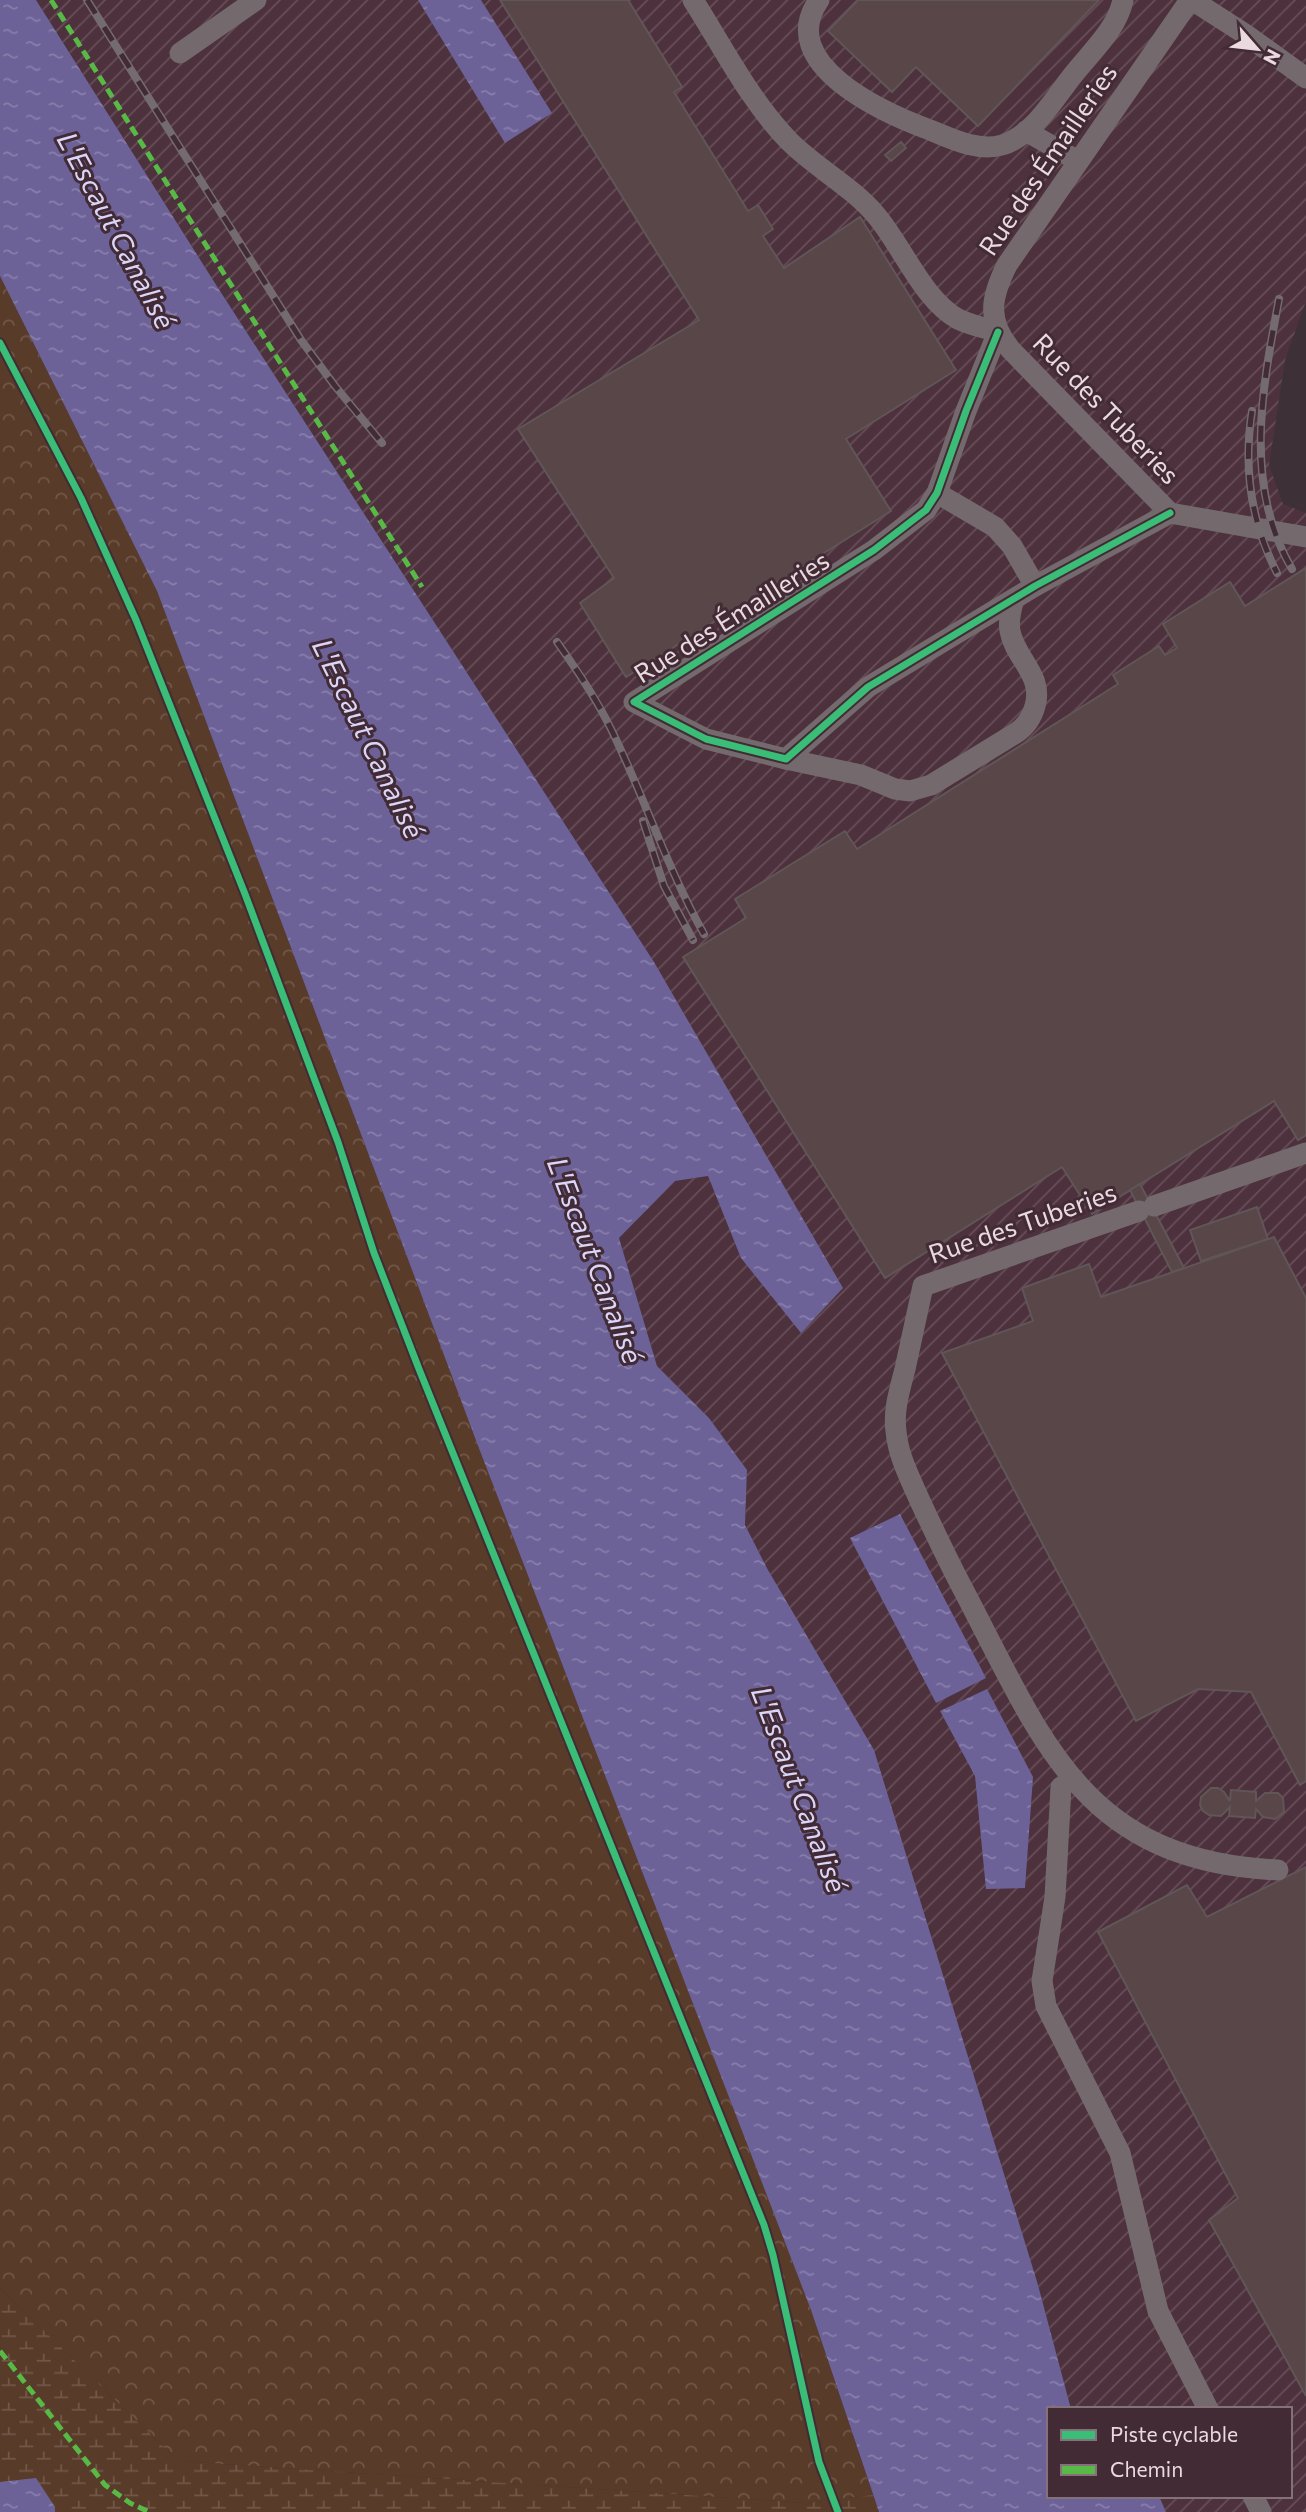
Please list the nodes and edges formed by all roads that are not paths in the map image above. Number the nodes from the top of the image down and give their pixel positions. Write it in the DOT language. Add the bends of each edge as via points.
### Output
graph roads {
  1 [pos="256,0"];
  2 [pos="693,0"];
  3 [pos="819,0"];
  4 [pos="1123,0"];
  5 [pos="1191,0"];
  6 [pos="180,53"];
  7 [pos="1306,78"];
  8 [pos="1026,131"];
  9 [pos="1078,161"];
  10 [pos="998,332"];
  11 [pos="937,493"];
  12 [pos="1170,513"];
  13 [pos="1306,537"];
  14 [pos="1035,586"];
  15 [pos="1014,599"];
  16 [pos="786,759"];
  17 [pos="1306,1153"];
  18 [pos="1061,1787"];
  19 [pos="1278,1870"];
  20 [pos="1207,2407"];
  1 -- 6 [label="street"];
  2 -- 10 [label="street" via="780,132 876,215 947,311"];
  3 -- 8 [label="street" via="810,13 808,29 813,49 836,80 867,102 982,147 1001,146"];
  4 -- 8 [label="street" via="1114,23"];
  5 -- 7 [label="street"];
  5 -- 9 [label="street, Rue des Émailleries"];
  8 -- 9 [label="street"];
  9 -- 10 [label="street, Rue des Émailleries" via="999,280 993,302"];
  10 -- 11 [label="street, Rue des Émailleries"];
  10 -- 12 [label="street, Rue des Tuberies"];
  11 -- 14 [label="street" via="995,527"];
  11 -- 16 [label="street, Rue des Émailleries" via="920,515 883,544 634,702 706,739"];
  12 -- 13 [label="street, Rue des Tuberies"];
  12 -- 14 [label="street"];
  14 -- 15 [label="street"];
  15 -- 16 [label="street" via="868,687"];
  15 -- 16 [label="street" via="1010,635 1037,688 1033,712 1016,733 931,785 910,791"];
  17 -- 19 [label="street, Rue des Tuberies" via="923,1286 895,1431 944,1554 1033,1723 1073,1782 1132,1830 1177,1853 1233,1867"];
  18 -- 20 [label="street" via="1056,1885 1042,1981 1046,2006 1120,2153 1158,2311"];
}
